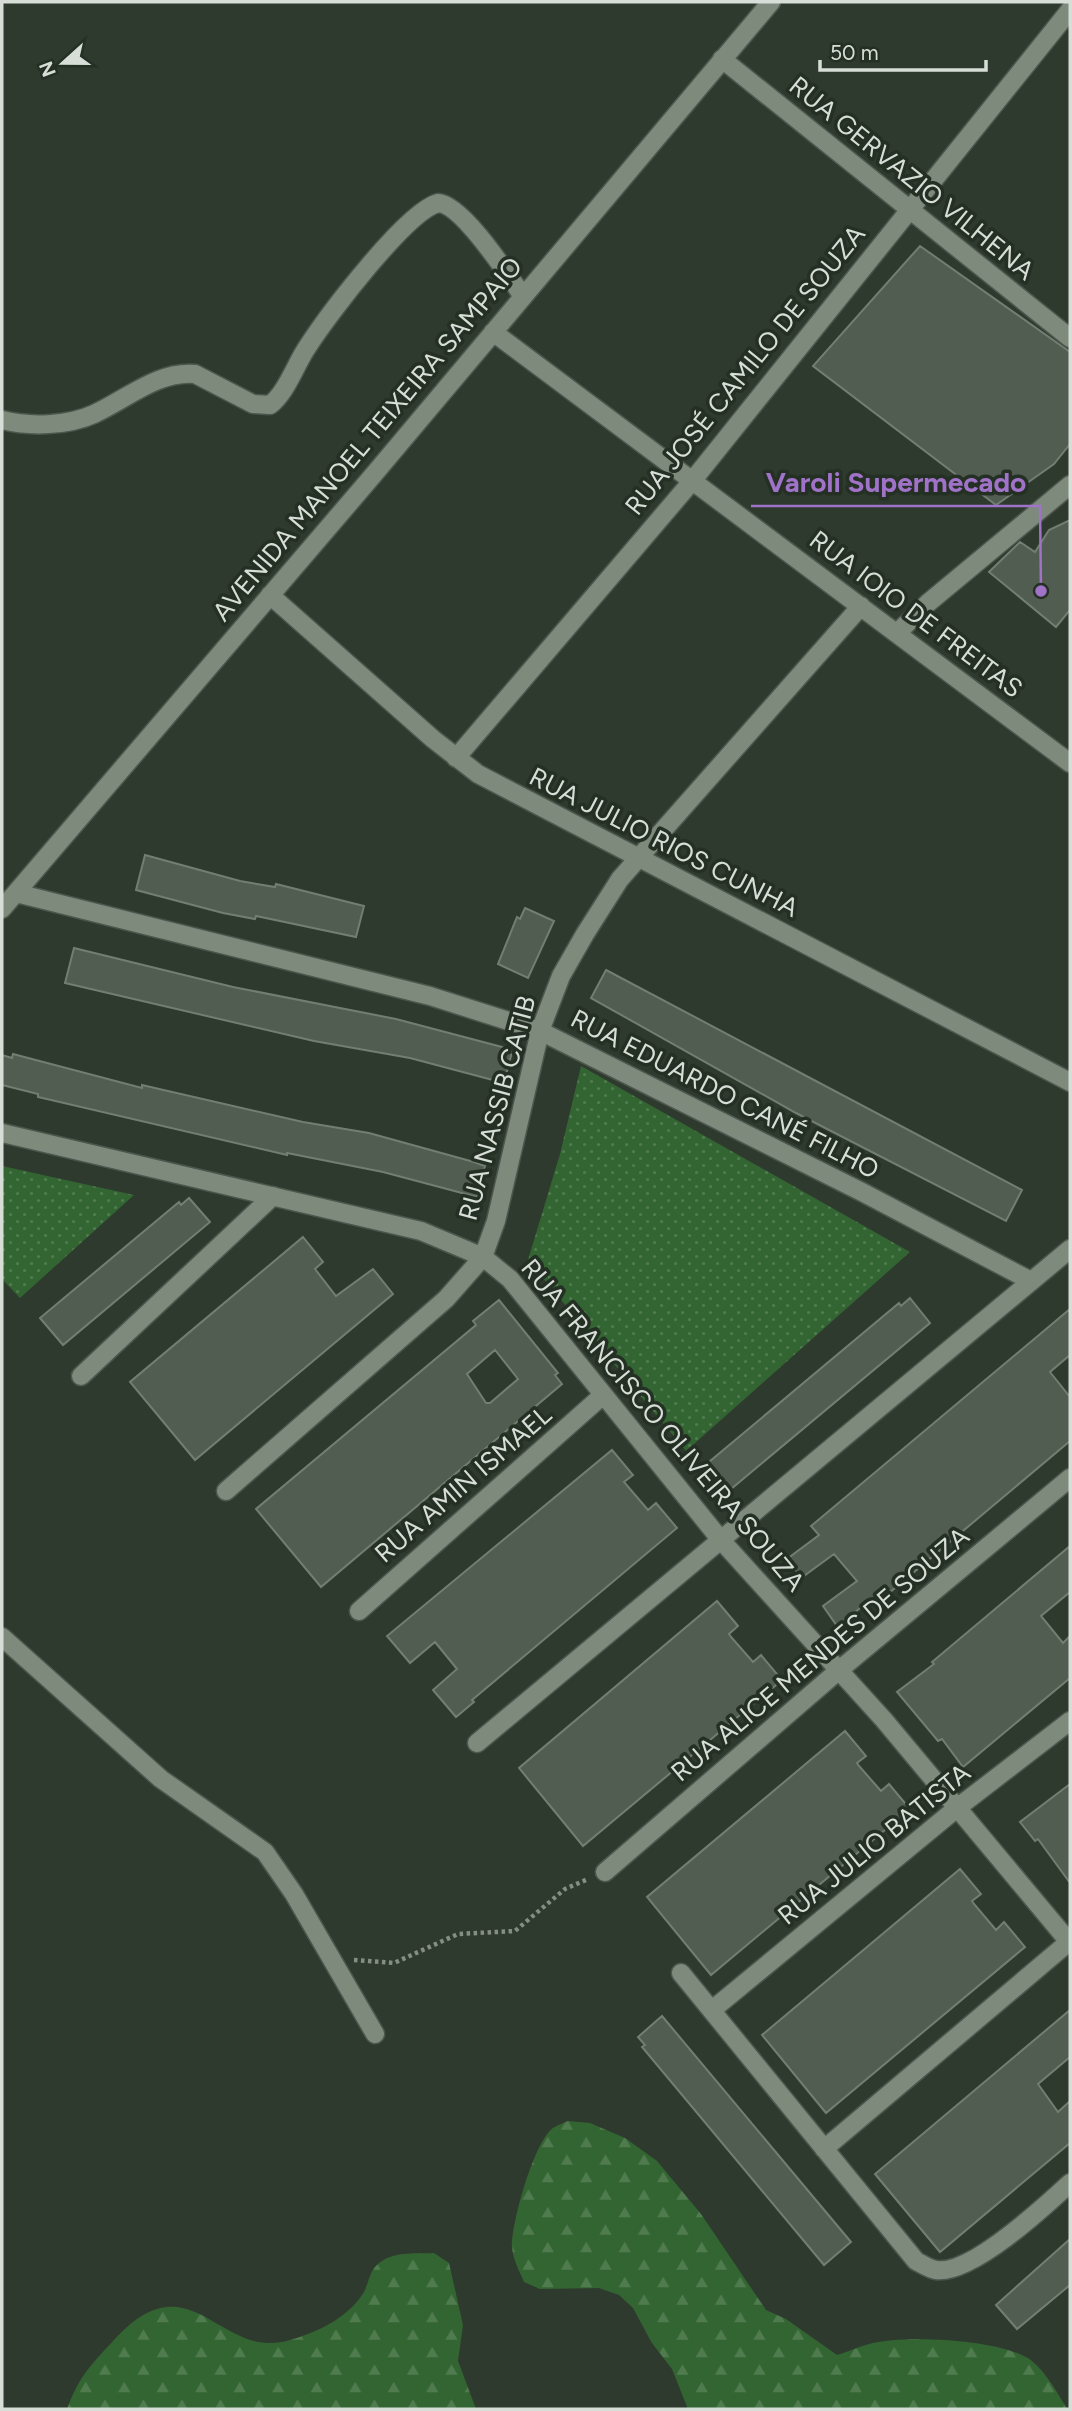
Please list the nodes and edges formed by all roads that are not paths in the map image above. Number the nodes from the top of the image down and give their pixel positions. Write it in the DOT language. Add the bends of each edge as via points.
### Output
graph roads {
  1 [pos="771,2"];
  2 [pos="1070,10"];
  3 [pos="722,59"];
  4 [pos="908,209"];
  5 [pos="523,295"];
  6 [pos="493,332"];
  7 [pos="1070,338"];
  8 [pos="2,420"];
  9 [pos="693,480"];
  10 [pos="1070,487"];
  11 [pos="270,595"];
  12 [pos="861,606"];
  13 [pos="897,633"];
  14 [pos="456,758"];
  15 [pos="1070,763"];
  16 [pos="639,858"];
  17 [pos="16,893"];
  18 [pos="2,908"];
  19 [pos="540,1031"];
  20 [pos="1070,1082"];
  21 [pos="2,1133"];
  22 [pos="273,1196"];
  23 [pos="1070,1249"];
  24 [pos="483,1257"];
  25 [pos="1031,1281"];
  26 [pos="81,1376"];
  27 [pos="602,1396"];
  28 [pos="1070,1478"];
  29 [pos="226,1491"];
  30 [pos="720,1539"];
  31 [pos="359,1611"];
  32 [pos="2,1637"];
  33 [pos="838,1671"];
  34 [pos="1070,1721"];
  35 [pos="477,1743"];
  36 [pos="957,1808"];
  37 [pos="605,1872"];
  38 [pos="1070,1942"];
  39 [pos="681,1973"];
  40 [pos="712,2010"];
  41 [pos="375,2034"];
  42 [pos="824,2148"];
  43 [pos="1067,2193"];
  1 -- 3 [label="street, AVENIDA MANOEL TEIXEIRA SAMPAIO"];
  2 -- 4 [label="street, RUA JOSÉ CAMILO DE SOUZA"];
  3 -- 4 [label="street, RUA GERVAZIO VILHENA"];
  3 -- 5 [label="street, AVENIDA MANOEL TEIXEIRA SAMPAIO"];
  4 -- 7 [label="street, RUA GERVAZIO VILHENA"];
  4 -- 9 [label="street, RUA JOSÉ CAMILO DE SOUZA"];
  5 -- 6 [label="street, AVENIDA MANOEL TEIXEIRA SAMPAIO"];
  5 -- 8 [label="street" via="453,209 438,203 409,222 359,279 312,339 270,405 253,404 185,373 158,380 80,419 24,424"];
  6 -- 9 [label="street, RUA IOIO DE FREITAS"];
  6 -- 11 [label="street, AVENIDA MANOEL TEIXEIRA SAMPAIO"];
  9 -- 12 [label="street, RUA IOIO DE FREITAS"];
  9 -- 14 [label="street, RUA JOSÉ CAMILO DE SOUZA"];
  10 -- 13 [label="street"];
  11 -- 14 [label="street, RUA JULIO RIOS CUNHA"];
  11 -- 17 [label="street, AVENIDA MANOEL TEIXEIRA SAMPAIO"];
  12 -- 13 [label="street, RUA IOIO DE FREITAS"];
  12 -- 16 [label="street, RUA NASSIB CATIB"];
  13 -- 15 [label="street, RUA IOIO DE FREITAS"];
  14 -- 16 [label="street, RUA JULIO RIOS CUNHA" via="511,793"];
  16 -- 19 [label="street, RUA NASSIB CATIB" via="620,879 579,944"];
  16 -- 20 [label="street, RUA JULIO RIOS CUNHA"];
  17 -- 18 [label="street, AVENIDA MANOEL TEIXEIRA SAMPAIO"];
  17 -- 19 [label="street, RUA EDUARDO CANÉ FILHO" via="430,996"];
  19 -- 24 [label="street, RUA NASSIB CATIB" via="496,1221"];
  19 -- 25 [label="street, RUA EDUARDO CANÉ FILHO"];
  21 -- 22 [label="street, RUA FRANCISCO OLIVEIRA SOUZA"];
  22 -- 24 [label="street, RUA FRANCISCO OLIVEIRA SOUZA" via="421,1231"];
  22 -- 26 [label="street"];
  23 -- 25 [label="street"];
  24 -- 27 [label="street, RUA FRANCISCO OLIVEIRA SOUZA" via="510,1279"];
  24 -- 29 [label="street, RUA NASSIB CATIB" via="435,1309"];
  25 -- 30 [label="street"];
  27 -- 30 [label="street, RUA FRANCISCO OLIVEIRA SOUZA"];
  27 -- 31 [label="street, RUA AMIN ISMAEL"];
  28 -- 33 [label="street, RUA ALICE MENDES DE SOUZA"];
  30 -- 33 [label="street, RUA FRANCISCO OLIVEIRA SOUZA"];
  30 -- 35 [label="street"];
  32 -- 41 [label="street" via="161,1779 265,1852"];
  33 -- 36 [label="street, RUA FRANCISCO OLIVEIRA SOUZA"];
  33 -- 37 [label="street, RUA ALICE MENDES DE SOUZA"];
  34 -- 36 [label="street, RUA JULIO BATISTA"];
  36 -- 38 [label="street, RUA FRANCISCO OLIVEIRA SOUZA"];
  36 -- 40 [label="street, RUA JULIO BATISTA"];
  38 -- 42 [label="street"];
  39 -- 40 [label="street"];
  40 -- 42 [label="street"];
  42 -- 43 [label="street" via="916,2261 935,2270 959,2267"];
}
